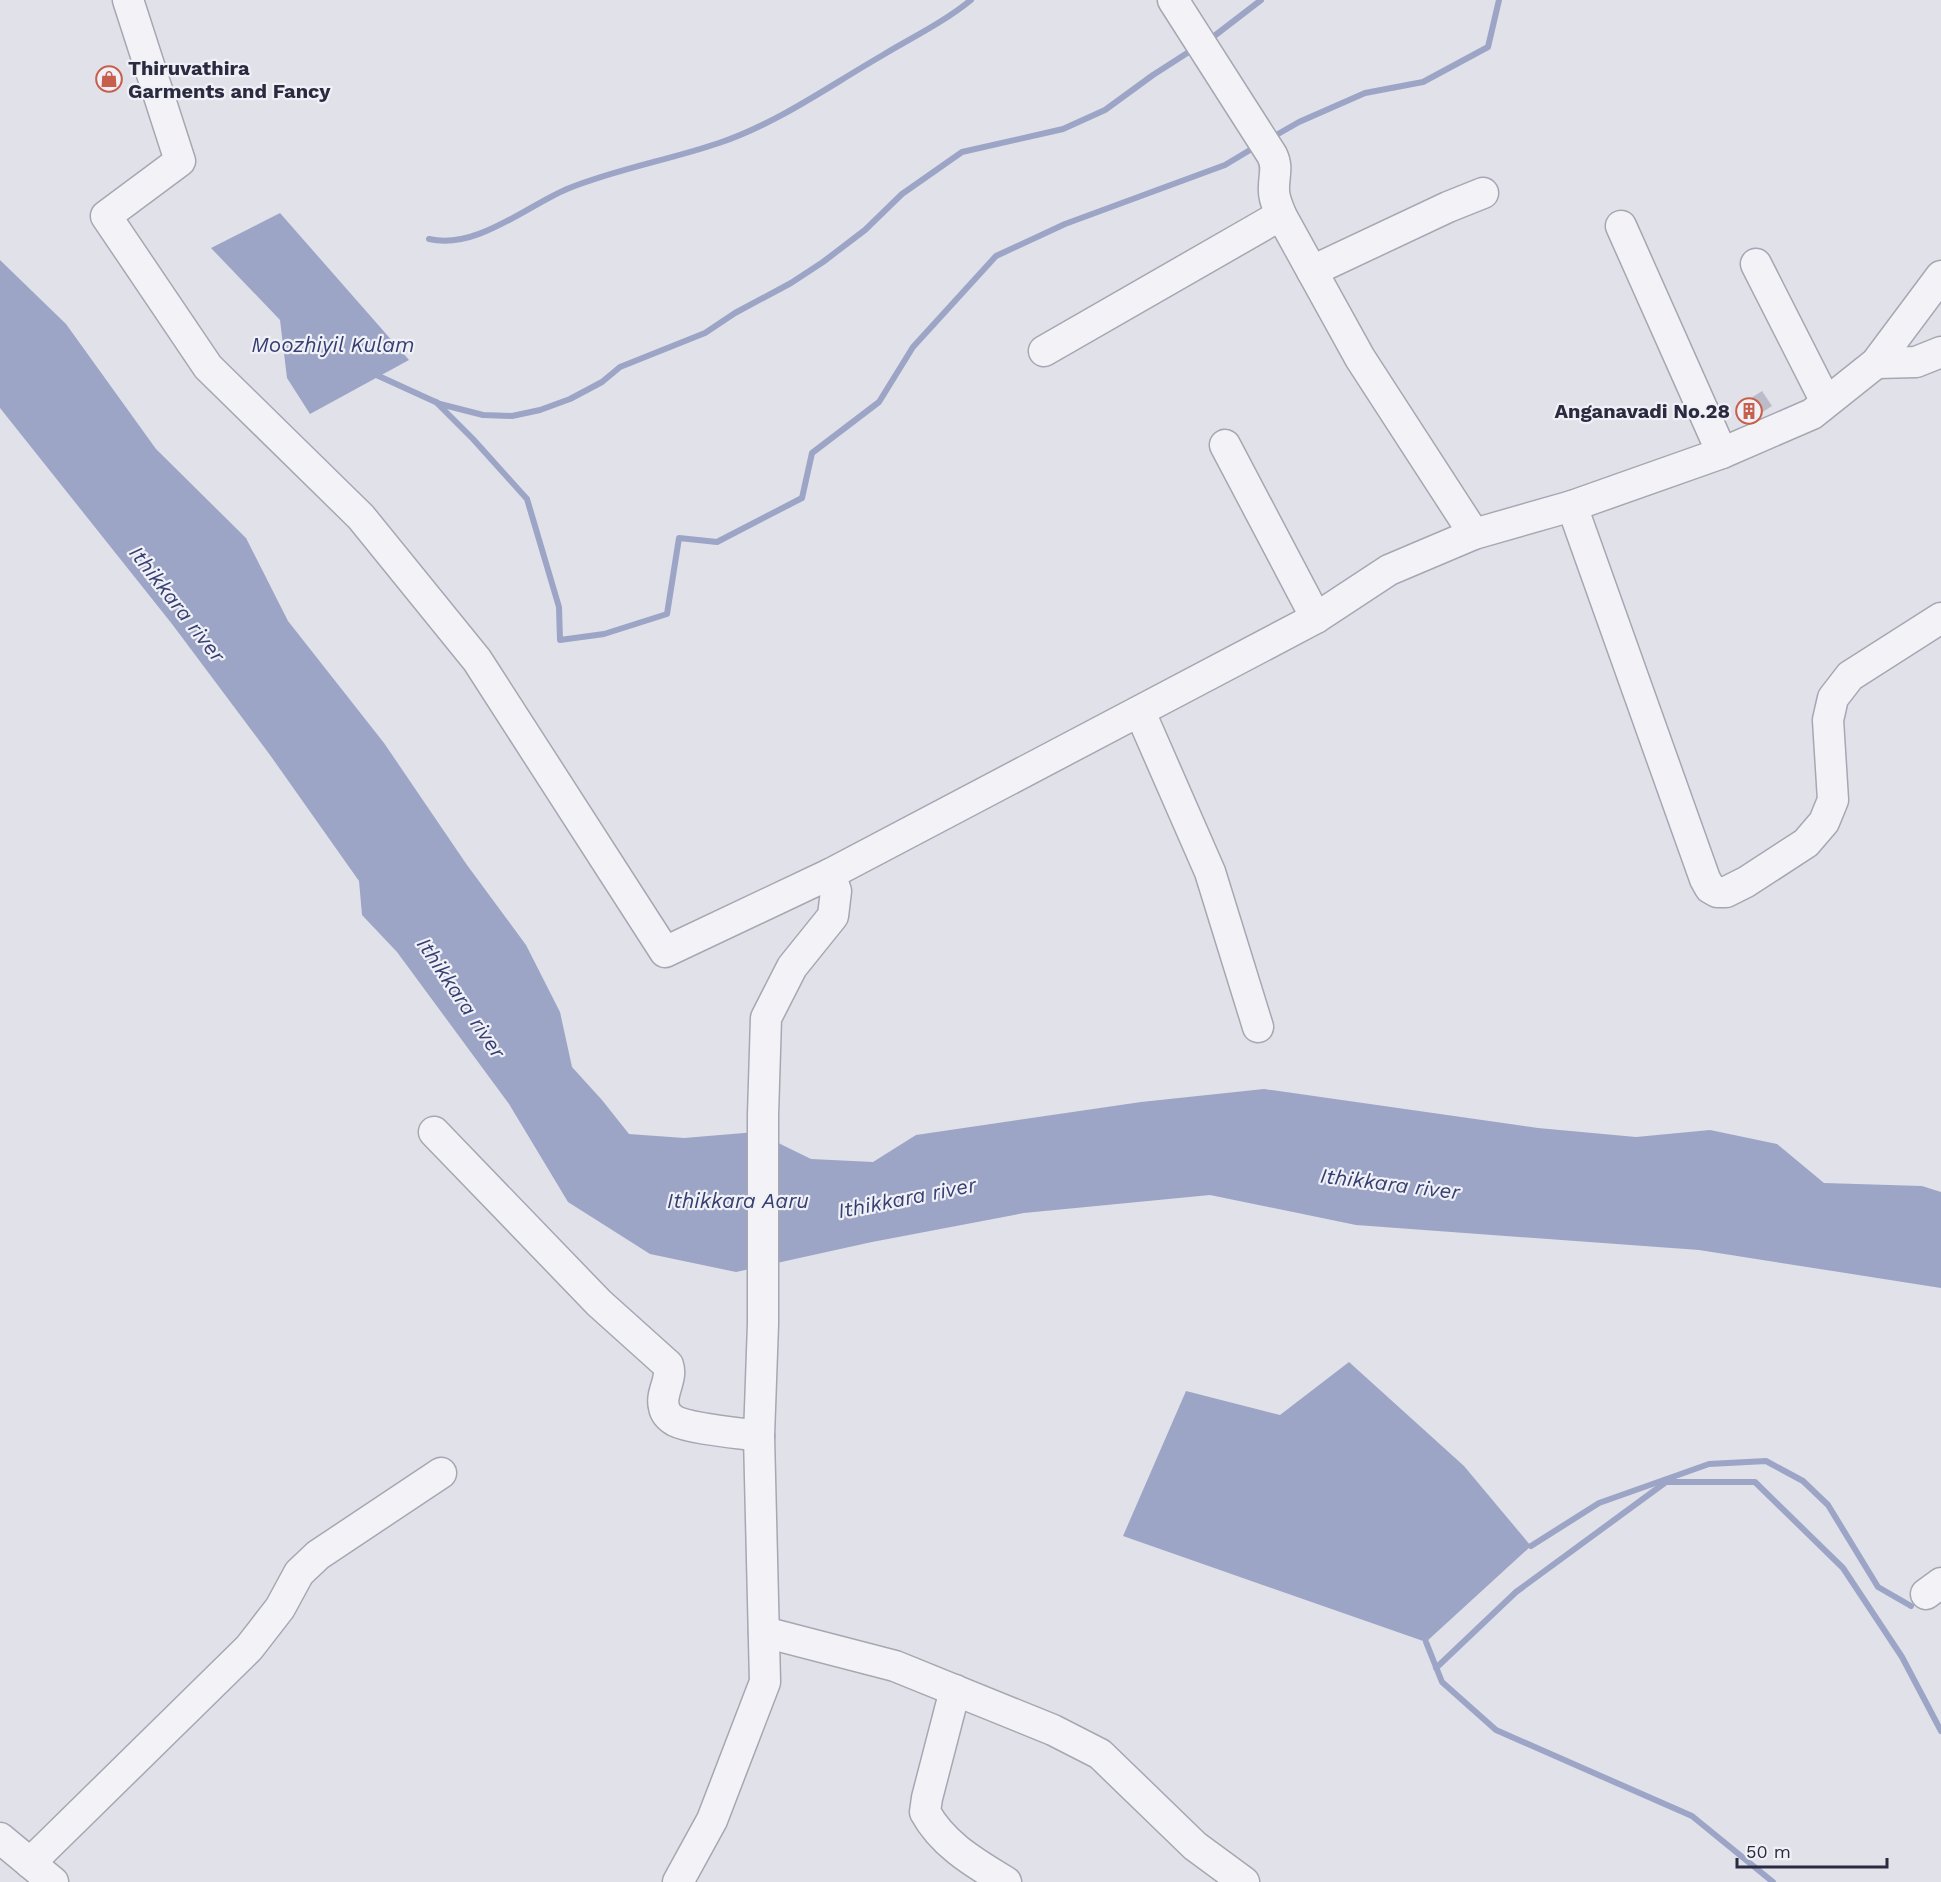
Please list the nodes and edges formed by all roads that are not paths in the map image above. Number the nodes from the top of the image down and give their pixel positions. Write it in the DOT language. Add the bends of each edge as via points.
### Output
graph roads {
  1 [pos="128,0"];
  2 [pos="1173,0"];
  3 [pos="1483,193"];
  4 [pos="1281,215"];
  5 [pos="1621,226"];
  6 [pos="1756,264"];
  7 [pos="1312,271"];
  8 [pos="1941,276"];
  9 [pos="1044,351"];
  10 [pos="1941,352"];
  11 [pos="1876,363"];
  12 [pos="1826,402"];
  13 [pos="1225,445"];
  14 [pos="1722,453"];
  15 [pos="1572,506"];
  16 [pos="1474,534"];
  17 [pos="1316,618"];
  18 [pos="1941,618"];
  19 [pos="1140,712"];
  20 [pos="830,874"];
  21 [pos="1258,1027"];
  22 [pos="434,1132"];
  23 [pos="759,1437"];
  24 [pos="441,1473"];
  25 [pos="764,1632"];
  26 [pos="955,1690"];
  27 [pos="0,1838"];
  28 [pos="30,1863"];
  29 [pos="53,1882"];
  30 [pos="678,1882"];
  31 [pos="1006,1882"];
  32 [pos="1244,1882"];
  1 -- 20 [label="street" via="180,161 106,216 208,367 361,517 477,660 665,952"];
  2 -- 4 [label="street" via="1272,154 1276,164 1275,199"];
  3 -- 7 [label="street"];
  4 -- 7 [label="street"];
  4 -- 9 [label="street"];
  5 -- 14 [label="street"];
  6 -- 12 [label="street"];
  7 -- 16 [label="street" via="1360,358"];
  8 -- 11 [label="street"];
  10 -- 11 [label="street" via="1916,362"];
  11 -- 12 [label="street"];
  12 -- 14 [label="street" via="1812,414"];
  13 -- 17 [label="street"];
  14 -- 15 [label="street"];
  15 -- 16 [label="street"];
  15 -- 18 [label="street" via="1705,879 1718,892 1746,882 1806,843 1824,822 1833,800 1828,720 1833,698 1850,676"];
  16 -- 17 [label="street" via="1389,570"];
  17 -- 19 [label="street"];
  19 -- 20 [label="street"];
  19 -- 21 [label="street" via="1210,872"];
  20 -- 23 [label="street" via="836,891 833,916 792,967 766,1018"];
  22 -- 23 [label="street" via="599,1303 668,1365 670,1374 663,1402 669,1416 684,1424"];
  23 -- 25 [label="street"];
  24 -- 28 [label="street" via="318,1555 299,1573 280,1608 249,1648"];
  25 -- 26 [label="street" via="895,1666"];
  25 -- 30 [label="street" via="765,1682 712,1820"];
  26 -- 31 [label="street" via="925,1812 932,1825 962,1854"];
  26 -- 32 [label="street" via="1100,1754 1195,1846"];
  27 -- 28 [label="street"];
  28 -- 29 [label="street"];
}
